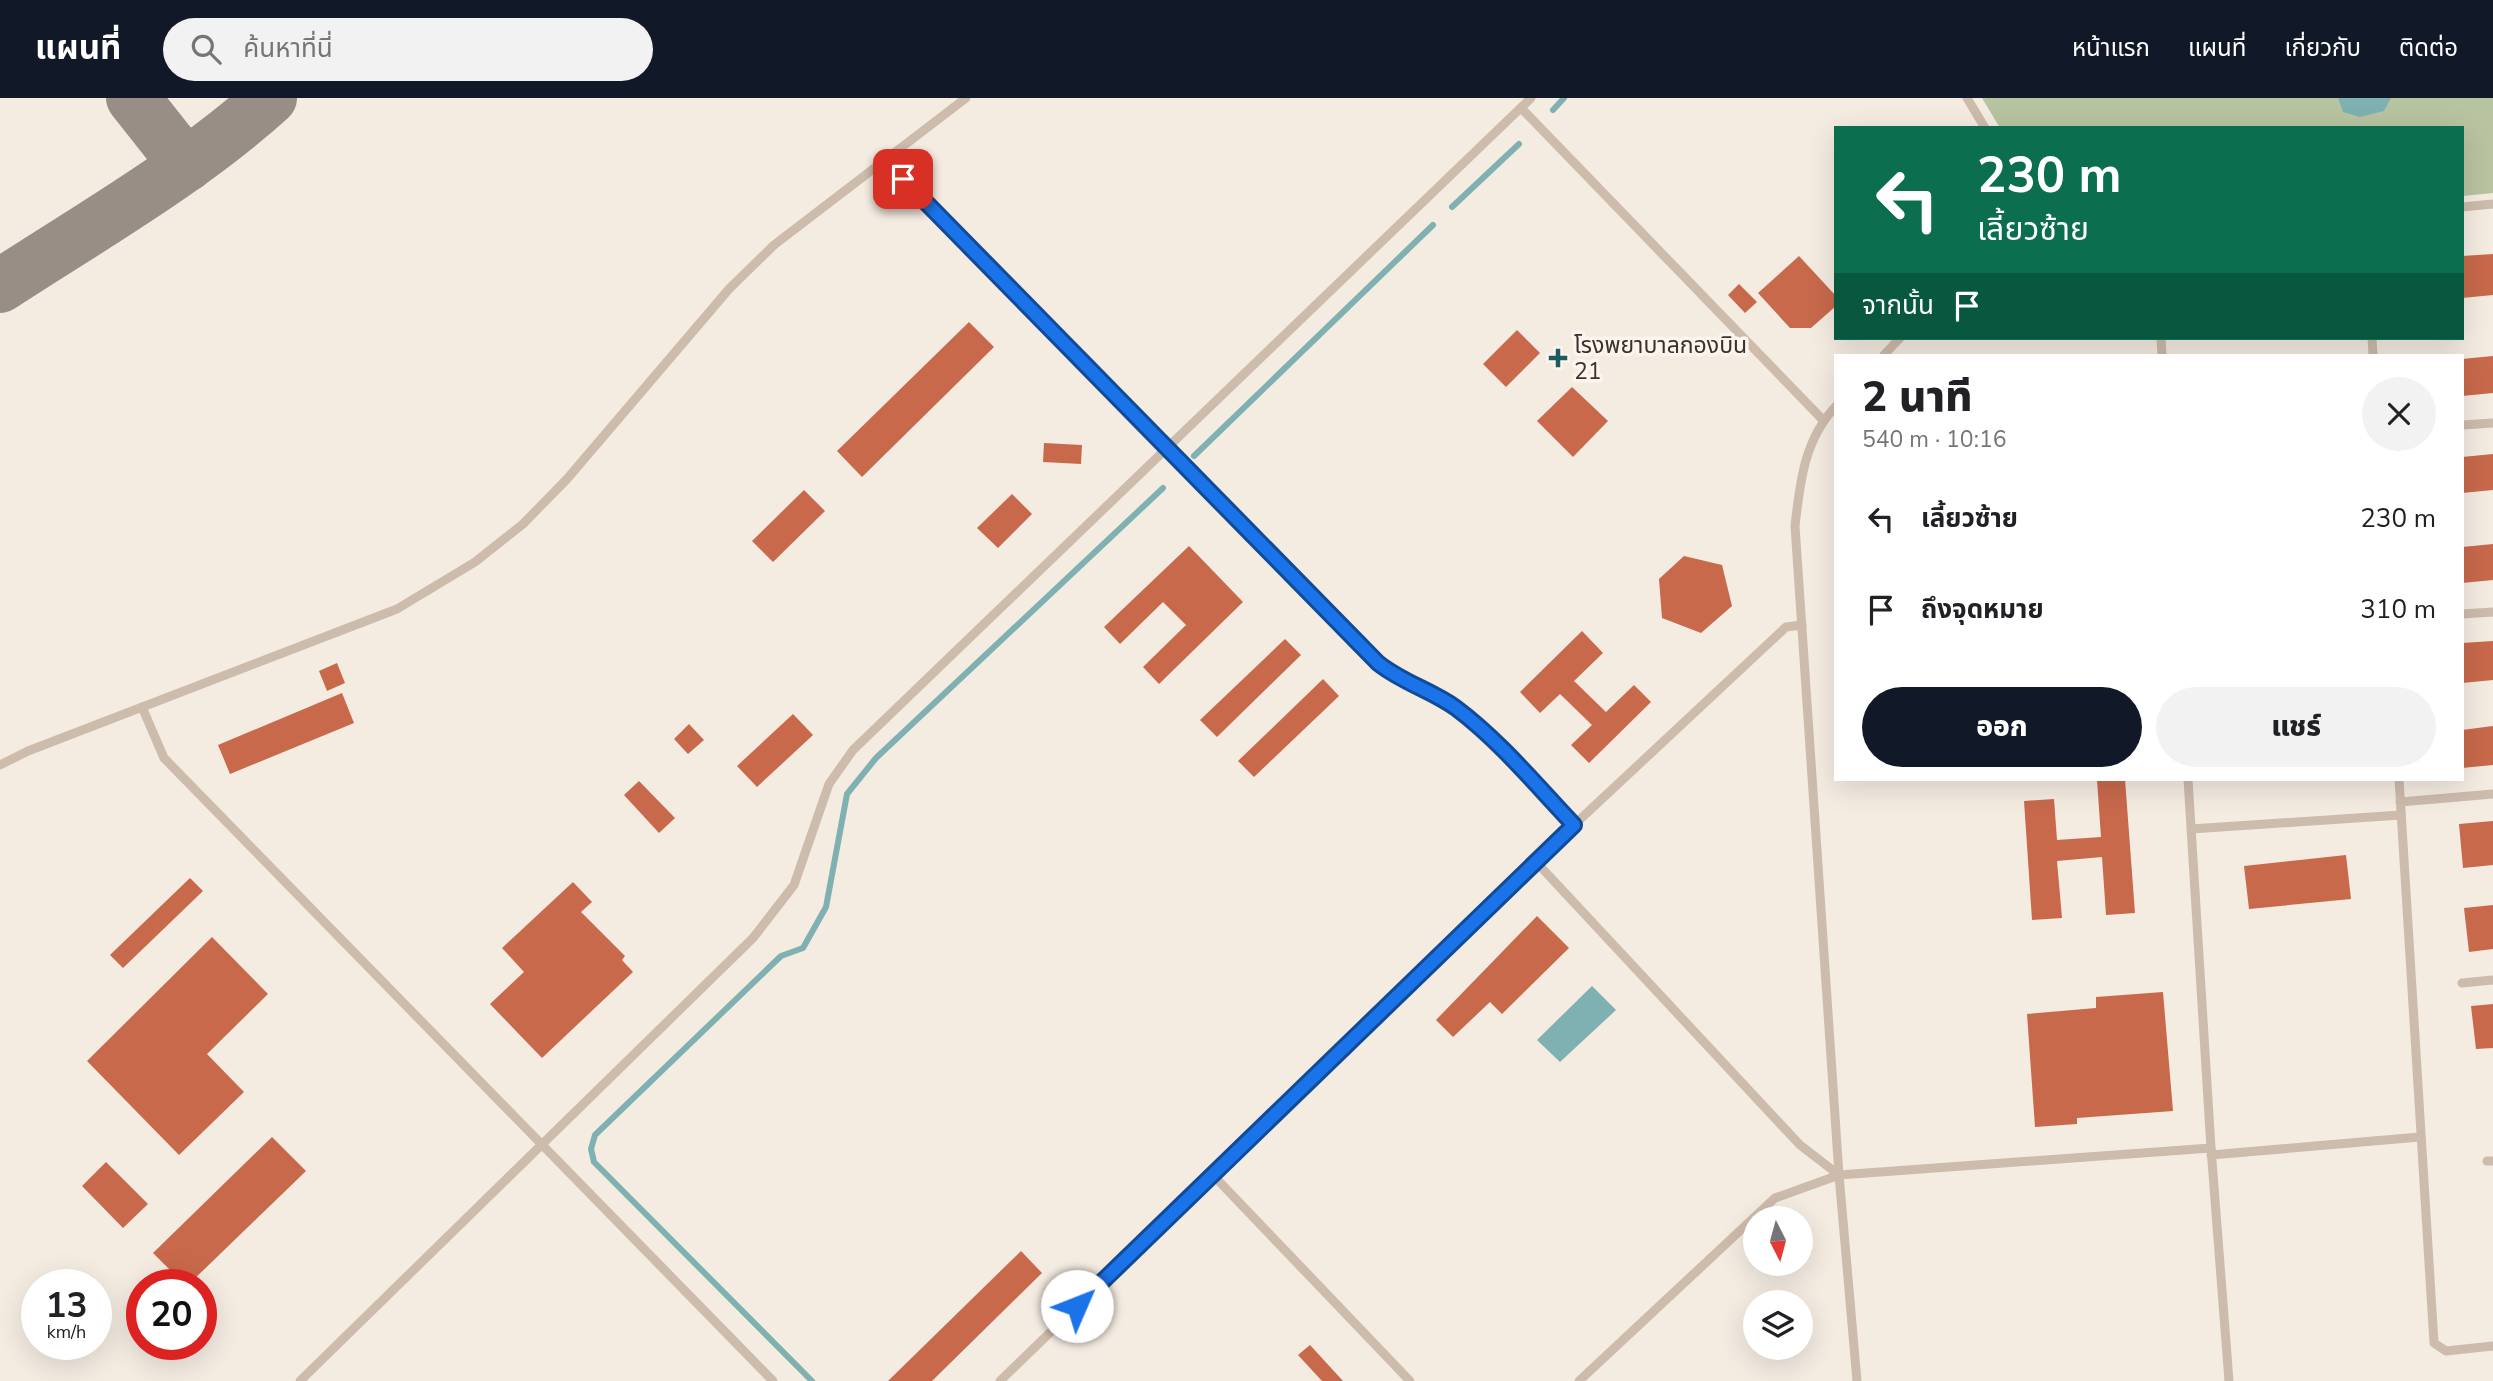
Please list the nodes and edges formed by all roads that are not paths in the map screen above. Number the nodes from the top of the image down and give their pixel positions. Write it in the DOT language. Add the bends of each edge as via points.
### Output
graph roads {
  1 [pos="965,98"];
  2 [pos="1531,98"];
  3 [pos="1967,98"];
  4 [pos="1521,108"];
  5 [pos="1984,126"];
  6 [pos="884,160"];
  7 [pos="2493,204"];
  8 [pos="2464,207"];
  9 [pos="1898,340"];
  10 [pos="1885,354"];
  11 [pos="1834,408"];
  12 [pos="1823,420"];
  13 [pos="2493,423"];
  14 [pos="2464,425"];
  15 [pos="1166,448"];
  16 [pos="2493,612"];
  17 [pos="2464,614"];
  18 [pos="1802,625"];
  19 [pos="142,707"];
  20 [pos="0,765"];
  21 [pos="2188,781"];
  22 [pos="2399,781"];
  23 [pos="2493,794"];
  24 [pos="2400,802"];
  25 [pos="2401,816"];
  26 [pos="1574,825"];
  27 [pos="2191,829"];
  28 [pos="1538,864"];
  29 [pos="2493,980"];
  30 [pos="2462,983"];
  31 [pos="2420,1138"];
  32 [pos="544,1145"];
  33 [pos="2211,1152"];
  34 [pos="1212,1174"];
  35 [pos="1839,1175"];
  36 [pos="2493,1346"];
  37 [pos="300,1381"];
  38 [pos="773,1381"];
  39 [pos="1000,1381"];
  40 [pos="1410,1381"];
  41 [pos="1579,1381"];
  42 [pos="1857,1381"];
  43 [pos="2229,1381"];
  1 -- 6 [label="lane"];
  2 -- 4 [label="lane"];
  3 -- 5 [label="lane"];
  4 -- 12 [label="lane"];
  4 -- 15 [label="lane"];
  6 -- 15 [label="lane"];
  6 -- 19 [label="lane" via="774,245 729,289 567,479 523,524 474,562 397,608"];
  7 -- 8 [label="lane"];
  9 -- 10 [label="lane"];
  11 -- 12 [label="lane"];
  12 -- 18 [label="lane" via="1802,465 1794,526"];
  13 -- 14 [label="lane"];
  15 -- 26 [label="lane" via="1378,663 1398,679 1454,706"];
  15 -- 32 [label="lane" via="853,750 829,784 794,885 778,908"];
  16 -- 17 [label="lane"];
  18 -- 26 [label="lane" via="1786,626"];
  18 -- 35 [label="lane"];
  19 -- 20 [label="lane"];
  19 -- 32 [label="lane" via="164,758"];
  21 -- 27 [label="lane"];
  22 -- 24 [label="lane"];
  23 -- 24 [label="lane"];
  24 -- 25 [label="lane"];
  25 -- 27 [label="lane"];
  25 -- 31 [label="lane"];
  26 -- 28 [label="lane"];
  27 -- 33 [label="lane"];
  28 -- 34 [label="lane"];
  28 -- 35 [label="lane" via="1800,1145"];
  29 -- 30 [label="lane"];
  31 -- 33 [label="lane"];
  31 -- 36 [label="lane" via="2434,1343 2446,1351"];
  32 -- 37 [label="lane"];
  32 -- 38 [label="lane"];
  33 -- 35 [label="lane"];
  33 -- 43 [label="lane"];
  34 -- 39 [label="lane"];
  34 -- 40 [label="lane"];
  35 -- 41 [label="lane" via="1775,1199"];
  35 -- 42 [label="lane"];
}
